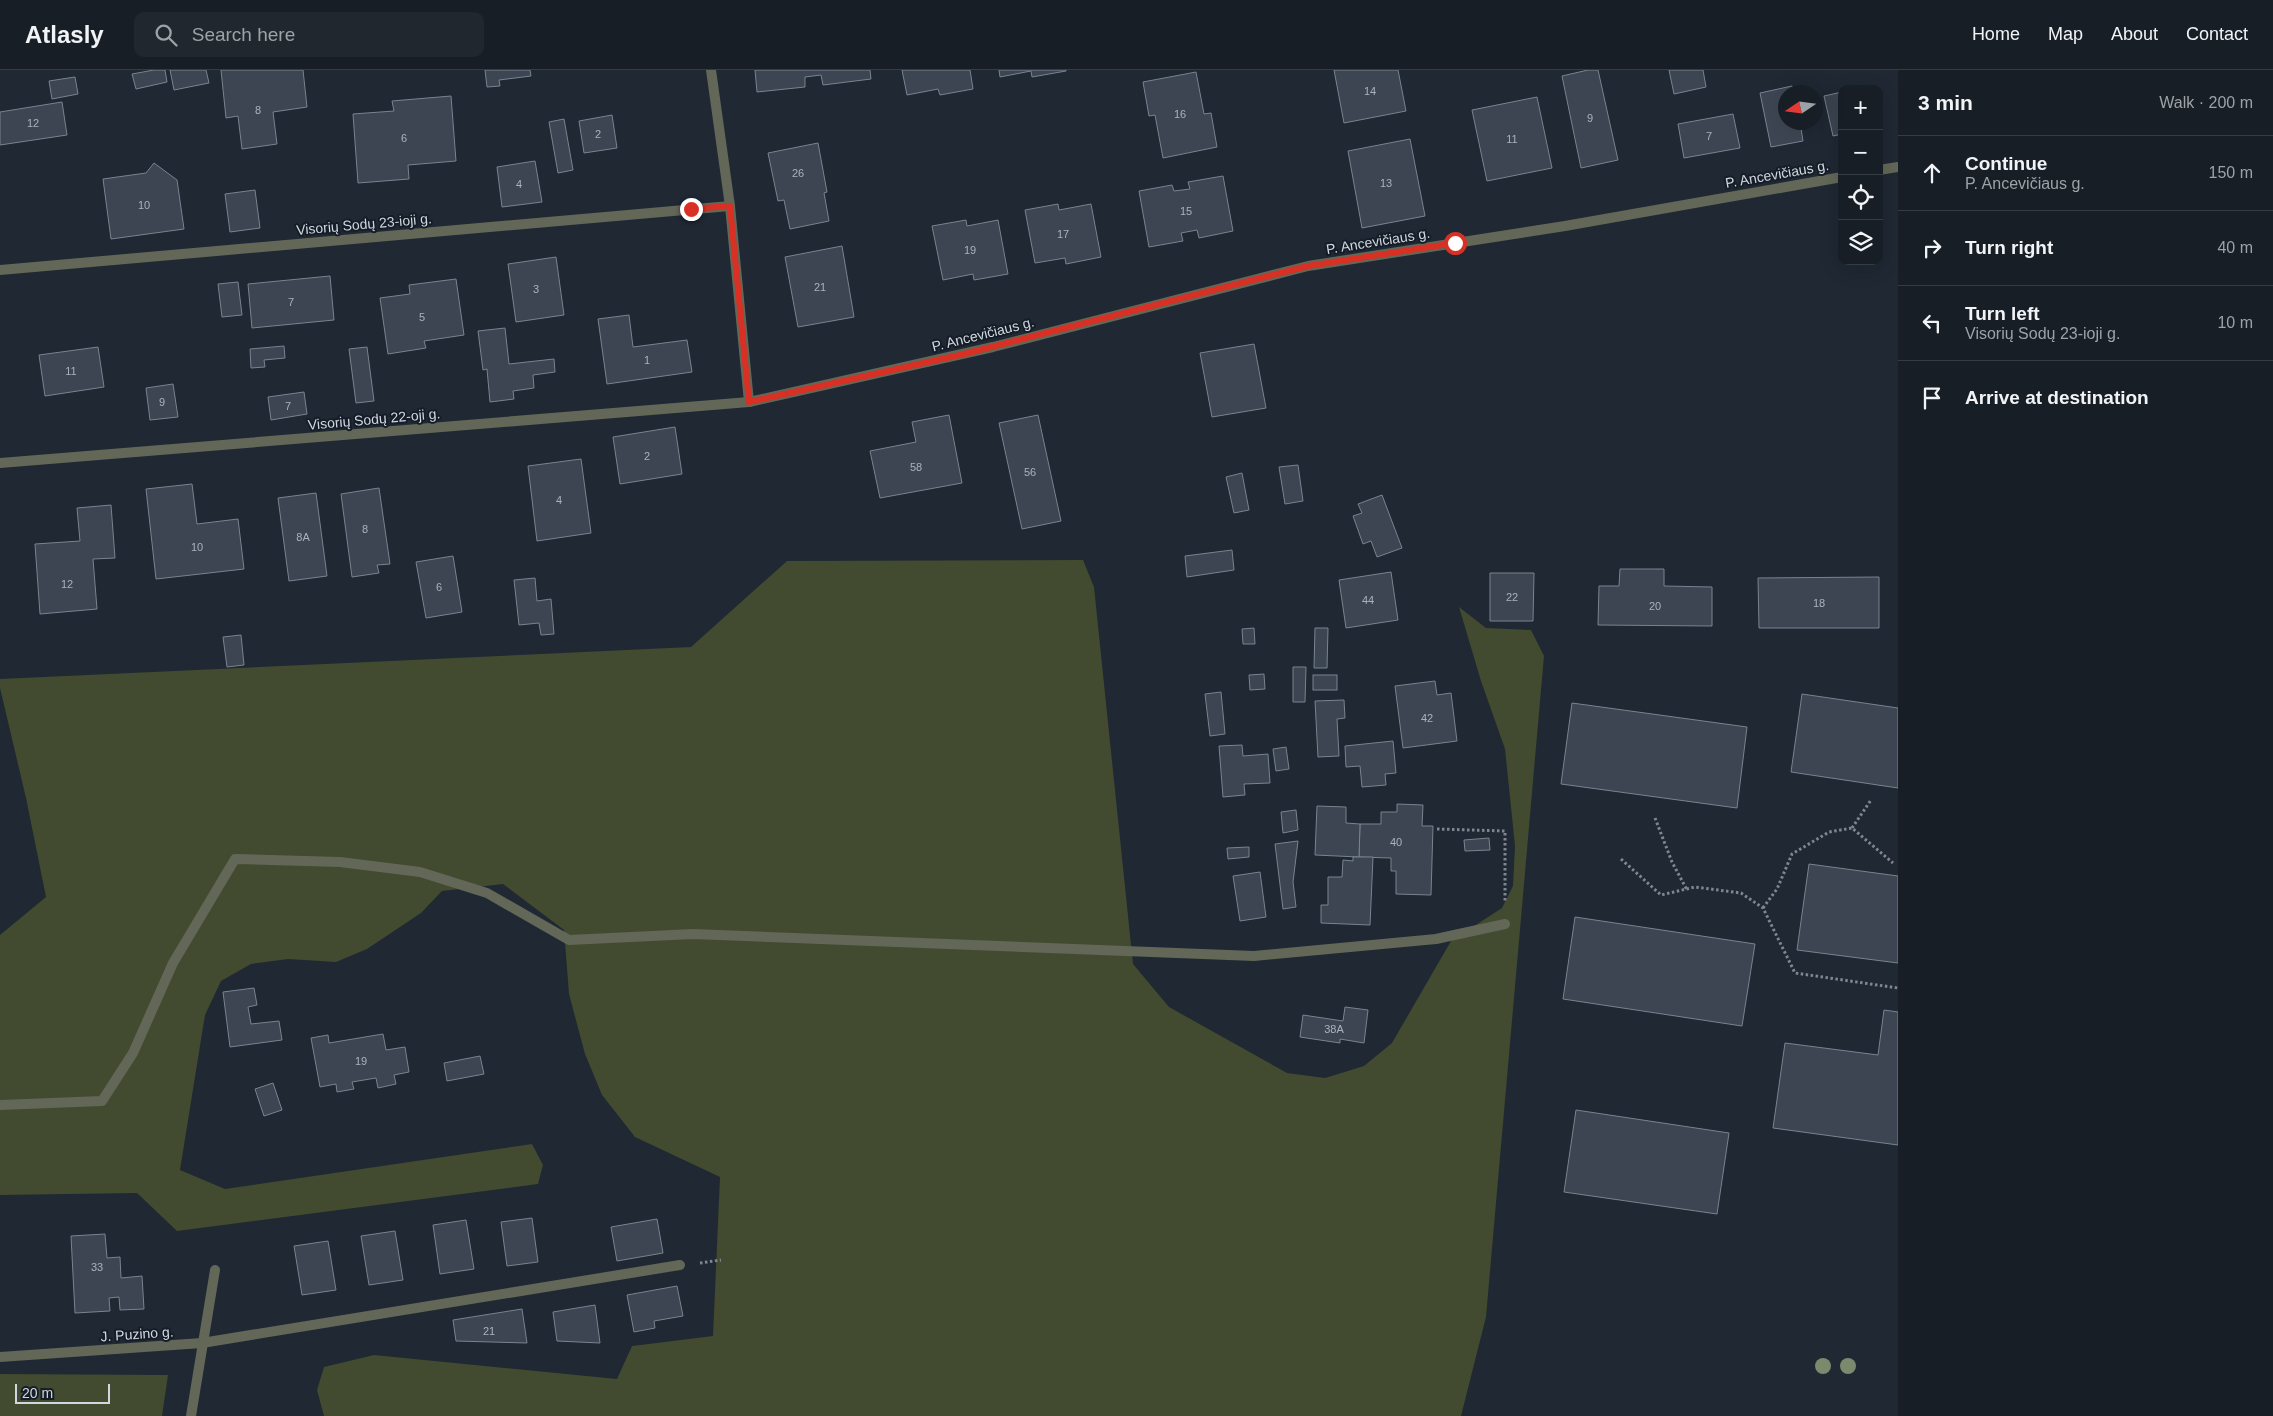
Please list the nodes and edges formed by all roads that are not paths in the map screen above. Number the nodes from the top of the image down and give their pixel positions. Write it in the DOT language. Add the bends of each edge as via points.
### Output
graph roads {
  1 [pos="711,70"];
  2 [pos="1898,167"];
  3 [pos="1883,169"];
  4 [pos="1838,178"];
  5 [pos="730,206"];
  6 [pos="0,270"];
  7 [pos="749,402"];
  8 [pos="0,463"];
  9 [pos="1505,924"];
  10 [pos="0,1105"];
  11 [pos="680,1265"];
  12 [pos="215,1270"];
  13 [pos="202,1343"];
  14 [pos="0,1357"];
  15 [pos="191,1416"];
  1 -- 5 [label="street"];
  2 -- 3 [label="street"];
  4 -- 7 [label="street, P. Ancevičiaus g." via="1565,226 1308,266 964,354"];
  5 -- 6 [label="street, Visorių Sodų 23-ioji g."];
  5 -- 7 [label="street"];
  7 -- 8 [label="street, Visorių Sodų 22-oji g."];
  9 -- 10 [label="street" via="1436,938 1254,956 693,934 569,940 487,893 420,872 340,862 235,858 173,963 133,1053 102,1102"];
  11 -- 13 [label="street, J. Puzino g."];
  12 -- 13 [label="street"];
  13 -- 14 [label="street, J. Puzino g."];
  13 -- 15 [label="street"];
}
